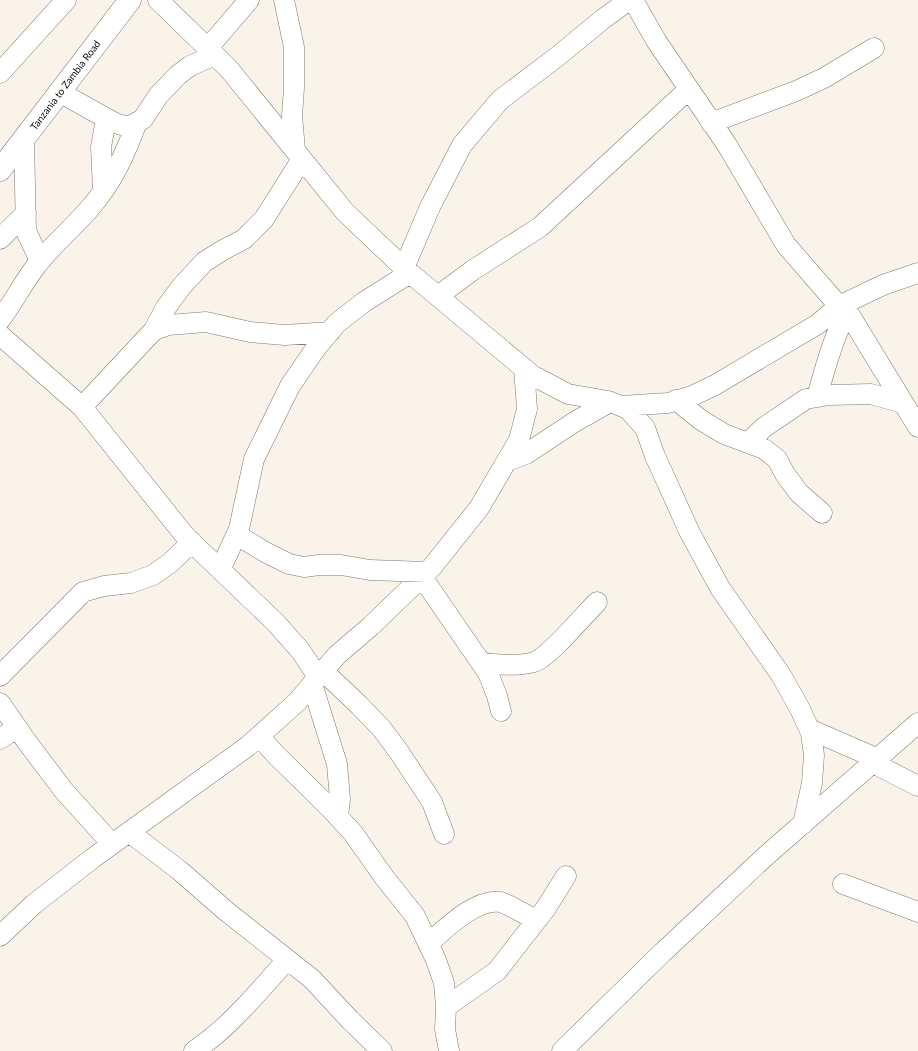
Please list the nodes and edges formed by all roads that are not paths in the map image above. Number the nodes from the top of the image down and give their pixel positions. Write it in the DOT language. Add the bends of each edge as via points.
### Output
graph roads {
  1 [pos="65,0"];
  2 [pos="130,0"];
  3 [pos="249,0"];
  4 [pos="284,0"];
  5 [pos="629,0"];
  6 [pos="633,0"];
  7 [pos="170,4"];
  8 [pos="874,48"];
  9 [pos="212,52"];
  10 [pos="0,73"];
  11 [pos="689,89"];
  12 [pos="59,92"];
  13 [pos="106,119"];
  14 [pos="137,122"];
  15 [pos="711,123"];
  16 [pos="24,139"];
  17 [pos="298,154"];
  18 [pos="0,170"];
  19 [pos="103,192"];
  20 [pos="26,212"];
  21 [pos="0,239"];
  22 [pos="40,261"];
  23 [pos="408,270"];
  24 [pos="918,273"];
  25 [pos="438,296"];
  26 [pos="843,307"];
  27 [pos="0,320"];
  28 [pos="154,330"];
  29 [pos="330,332"];
  30 [pos="0,335"];
  31 [pos="524,368"];
  32 [pos="817,398"];
  33 [pos="676,400"];
  34 [pos="903,403"];
  35 [pos="616,404"];
  36 [pos="82,407"];
  37 [pos="918,427"];
  38 [pos="748,443"];
  39 [pos="507,461"];
  40 [pos="822,513"];
  41 [pos="237,535"];
  42 [pos="192,542"];
  43 [pos="220,570"];
  44 [pos="424,575"];
  45 [pos="597,602"];
  46 [pos="481,663"];
  47 [pos="0,676"];
  48 [pos="318,677"];
  49 [pos="0,703"];
  50 [pos="501,711"];
  51 [pos="918,723"];
  52 [pos="17,728"];
  53 [pos="809,729"];
  54 [pos="259,736"];
  55 [pos="0,739"];
  56 [pos="876,761"];
  57 [pos="918,786"];
  58 [pos="338,817"];
  59 [pos="803,824"];
  60 [pos="130,832"];
  61 [pos="444,834"];
  62 [pos="112,844"];
  63 [pos="566,876"];
  64 [pos="843,884"];
  65 [pos="918,912"];
  66 [pos="536,920"];
  67 [pos="0,936"];
  68 [pos="428,944"];
  69 [pos="287,960"];
  70 [pos="446,1007"];
  71 [pos="194,1051"];
  72 [pos="382,1051"];
  73 [pos="449,1051"];
  74 [pos="562,1051"];
  1 -- 10 [label="street"];
  2 -- 12 [label="highway, Tanzania to Zambia Road"];
  3 -- 9 [label="street"];
  4 -- 17 [label="street" via="294,47 292,116"];
  5 -- 23 [label="street" via="500,100 462,145 430,207"];
  6 -- 11 [label="street" via="657,42"];
  7 -- 9 [label="street"];
  8 -- 15 [label="street" via="824,78 796,91"];
  9 -- 14 [label="street" via="178,74 158,96 143,119"];
  9 -- 17 [label="street"];
  11 -- 15 [label="street"];
  11 -- 25 [label="street" via="540,227 472,270"];
  12 -- 13 [label="street"];
  12 -- 16 [label="highway, Tanzania to Zambia Road"];
  13 -- 14 [label="street" via="128,127"];
  13 -- 19 [label="street" via="101,147"];
  14 -- 19 [label="street" via="127,151"];
  15 -- 26 [label="street" via="727,145 786,245"];
  16 -- 18 [label="highway, Tanzania to Zambia Road"];
  16 -- 20 [label="street"];
  17 -- 23 [label="street" via="345,212"];
  17 -- 28 [label="street" via="264,219 244,239 204,262 181,286"];
  19 -- 22 [label="street"];
  20 -- 21 [label="street"];
  20 -- 22 [label="street" via="26,231"];
  22 -- 27 [label="street"];
  23 -- 25 [label="street"];
  23 -- 29 [label="street" via="337,323"];
  24 -- 26 [label="street" via="883,285"];
  25 -- 31 [label="street"];
  26 -- 32 [label="street"];
  26 -- 33 [label="street" via="716,385"];
  26 -- 34 [label="street"];
  28 -- 29 [label="street" via="168,325 206,322 250,332 285,335"];
  28 -- 36 [label="street"];
  29 -- 41 [label="street" via="290,386 254,459"];
  30 -- 36 [label="street"];
  31 -- 35 [label="street" via="568,394"];
  31 -- 39 [label="street" via="527,409 519,440"];
  32 -- 34 [label="street" via="871,394"];
  32 -- 38 [label="street" via="806,400 763,428"];
  33 -- 35 [label="street" via="668,403"];
  33 -- 38 [label="street" via="724,434"];
  34 -- 37 [label="street"];
  35 -- 39 [label="street" via="576,421 545,443"];
  35 -- 53 [label="street" via="628,409 645,428 673,496 701,554 720,588 781,675"];
  36 -- 42 [label="street" via="158,504"];
  38 -- 40 [label="street" via="764,449 777,459 799,493"];
  39 -- 44 [label="street" via="480,508"];
  41 -- 43 [label="street"];
  41 -- 44 [label="street" via="289,564 304,567 341,565"];
  42 -- 43 [label="street"];
  42 -- 47 [label="street" via="153,575 131,583 104,586 83,592"];
  43 -- 48 [label="street" via="275,622 300,650"];
  44 -- 46 [label="street"];
  44 -- 48 [label="street" via="337,655"];
  45 -- 46 [label="street" via="535,662 509,665"];
  46 -- 50 [label="street" via="488,673"];
  48 -- 54 [label="street" via="297,702"];
  48 -- 58 [label="street" via="337,764 340,799"];
  48 -- 61 [label="street" via="359,705 382,730 432,802"];
  49 -- 52 [label="street"];
  51 -- 56 [label="street"];
  52 -- 55 [label="street"];
  52 -- 62 [label="street" via="64,791"];
  53 -- 56 [label="street"];
  53 -- 59 [label="street" via="814,755 812,783"];
  54 -- 58 [label="street"];
  54 -- 60 [label="street"];
  56 -- 57 [label="street"];
  56 -- 59 [label="street"];
  58 -- 68 [label="street" via="353,833 415,916"];
  59 -- 74 [label="street" via="768,854"];
  60 -- 62 [label="street"];
  60 -- 69 [label="street"];
  62 -- 67 [label="street" via="34,904"];
  63 -- 66 [label="street"];
  64 -- 65 [label="street"];
  66 -- 68 [label="street" via="500,902 487,903 453,922"];
  66 -- 70 [label="street" via="497,971"];
  68 -- 70 [label="street" via="444,983"];
  69 -- 71 [label="street" via="213,1038"];
  69 -- 72 [label="street" via="312,979"];
  70 -- 73 [label="street" via="445,1029"];
}
